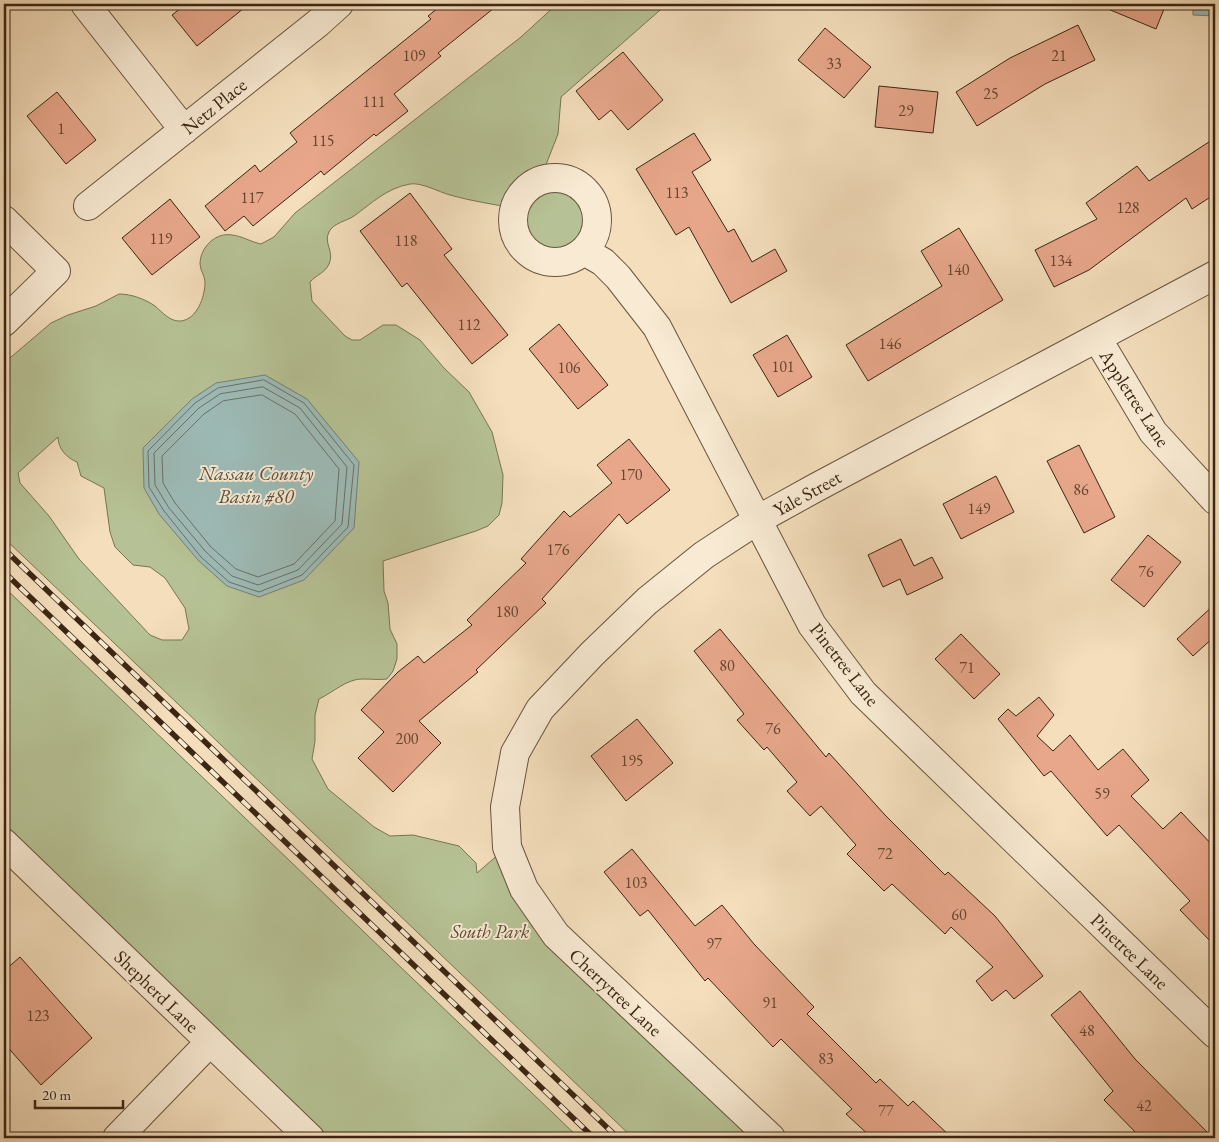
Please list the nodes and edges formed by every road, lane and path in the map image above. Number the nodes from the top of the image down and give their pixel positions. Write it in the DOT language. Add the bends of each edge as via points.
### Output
graph roads {
  1 [pos="85,4"];
  2 [pos="339,4"];
  3 [pos="184,130"];
  4 [pos="88,206"];
  5 [pos="4,220"];
  6 [pos="584,251"];
  7 [pos="1215,275"];
  8 [pos="4,322"];
  9 [pos="1097,338"];
  10 [pos="1215,500"];
  11 [pos="759,519"];
  12 [pos="506,818"];
  13 [pos="4,843"];
  14 [pos="1215,1034"];
  15 [pos="210,1042"];
  16 [pos="117,1138"];
  17 [pos="310,1138"];
  18 [pos="771,1138"];
  1 -- 3 [label="street"];
  2 -- 3 [label="street, Netz Place"];
  3 -- 4 [label="street, Netz Place"];
  5 -- 8 [label="street" via="56,271"];
  6 -- 11 [label="street, Pinetree Lane" via="603,262 618,277 657,326"];
  7 -- 9 [label="street, Yale Street"];
  9 -- 10 [label="street, Appletree Lane" via="1153,432"];
  9 -- 11 [label="street, Yale Street"];
  11 -- 12 [label="street, Yale Street" via="704,555 647,601 540,709 515,753"];
  11 -- 14 [label="street, Pinetree Lane" via="812,625 863,693"];
  12 -- 18 [label="street, Cherrytree Lane" via="507,847 524,889 556,935"];
  13 -- 15 [label="street, Shepherd Lane"];
  15 -- 16 [label="street"];
  15 -- 17 [label="street, Shepherd Lane"];
}
